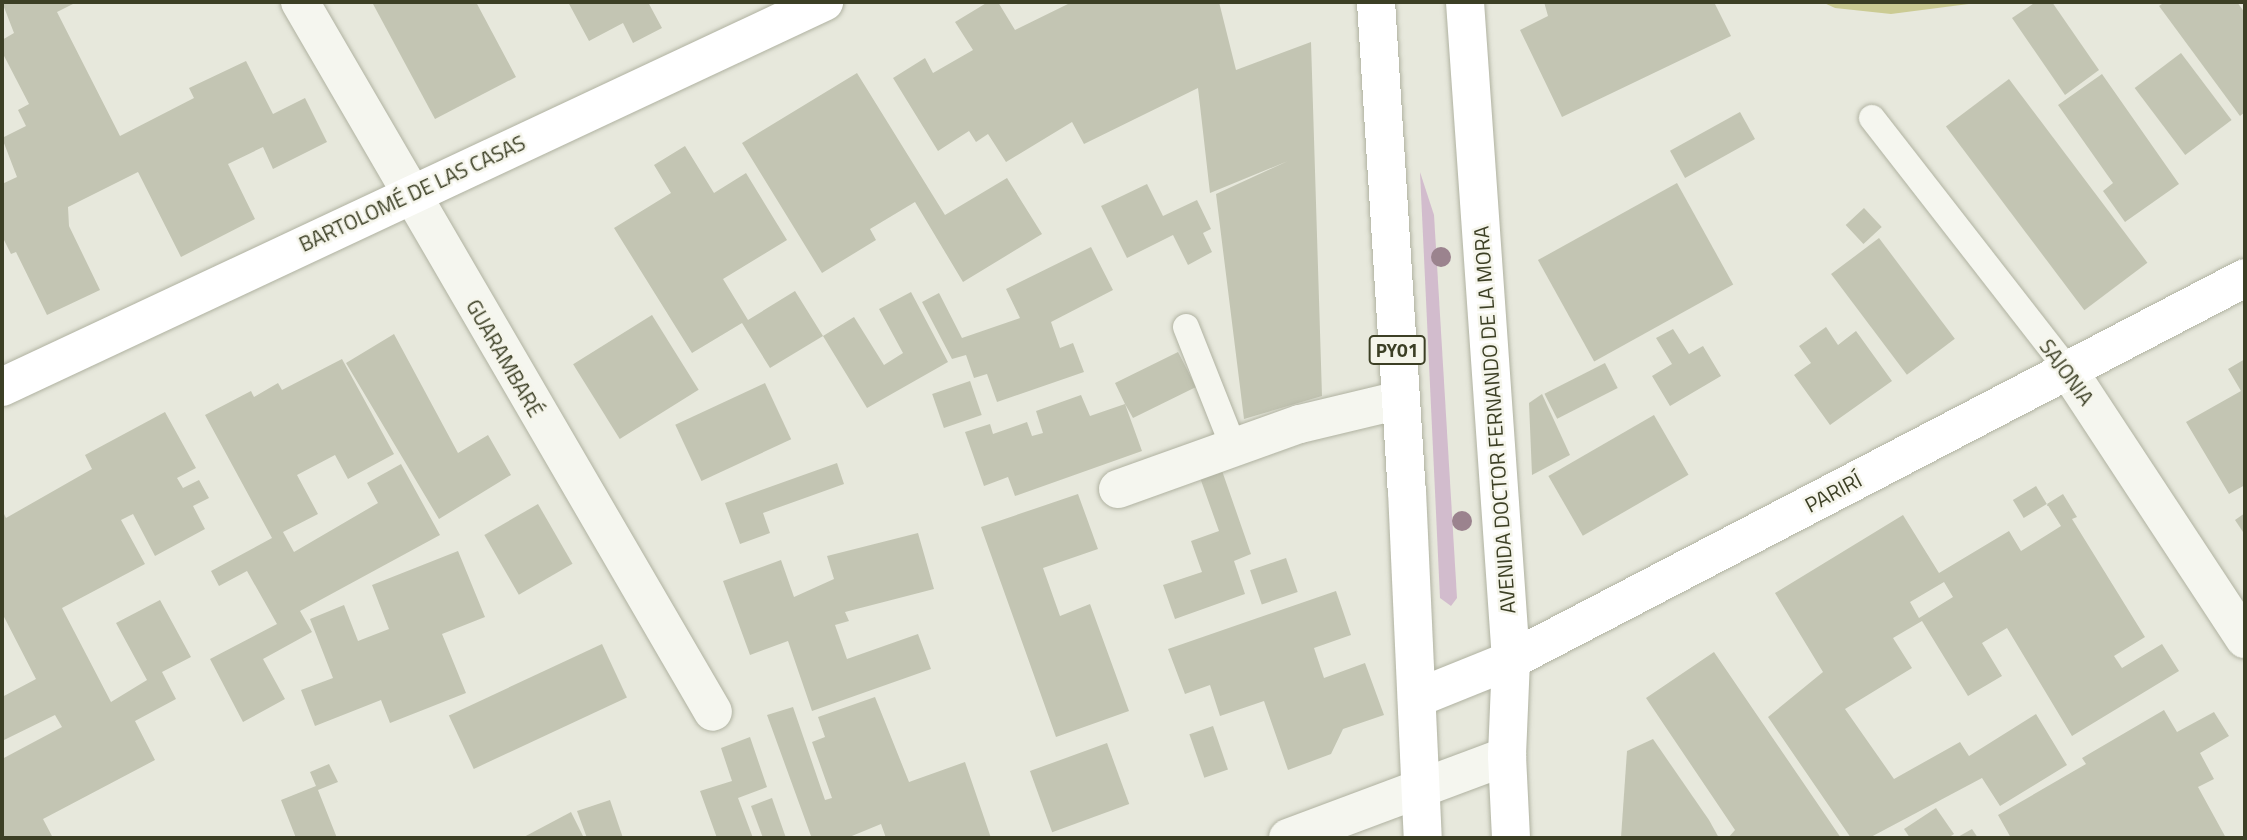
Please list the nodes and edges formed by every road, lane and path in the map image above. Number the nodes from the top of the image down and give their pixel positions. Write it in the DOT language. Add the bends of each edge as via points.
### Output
graph roads {
  1 [pos="300,2"];
  2 [pos="824,2"];
  3 [pos="1377,2"];
  4 [pos="1465,2"];
  5 [pos="1872,118"];
  6 [pos="409,194"];
  7 [pos="2245,278"];
  8 [pos="1186,327"];
  9 [pos="2068,370"];
  10 [pos="2,387"];
  11 [pos="1400,400"];
  12 [pos="1233,446"];
  13 [pos="1118,489"];
  14 [pos="2245,639"];
  15 [pos="1511,660"];
  16 [pos="1417,698"];
  17 [pos="713,712"];
  18 [pos="1507,756"];
  19 [pos="1421,788"];
  20 [pos="1288,838"];
  21 [pos="1423,838"];
  22 [pos="1511,838"];
  1 -- 6 [label="street, GUARAMBARÉ"];
  2 -- 6 [label="main road, BARTOLOMÉ DE LAS CASAS"];
  3 -- 11 [label="main road, PY01"];
  4 -- 15 [label="main road, AVENIDA DOCTOR FERNANDO DE LA MORA"];
  5 -- 9 [label="lane, SAJONIA"];
  6 -- 10 [label="main road, BARTOLOMÉ DE LAS CASAS"];
  6 -- 17 [label="street, GUARAMBARÉ"];
  7 -- 9 [label="main road, PARIRÍ"];
  8 -- 12 [label="lane"];
  9 -- 14 [label="street, SAJONIA"];
  9 -- 15 [label="main road, PARIRÍ"];
  11 -- 12 [label="street"];
  11 -- 16 [label="main road, PY01"];
  12 -- 13 [label="street"];
  15 -- 16 [label="main road, PARIRÍ"];
  15 -- 18 [label="main road, AVENIDA DOCTOR FERNANDO DE LA MORA"];
  16 -- 19 [label="main road, PY01"];
  18 -- 19 [label="street"];
  18 -- 22 [label="main road, AVENIDA DOCTOR FERNANDO DE LA MORA"];
  19 -- 20 [label="street"];
  19 -- 21 [label="main road, PY01"];
}
